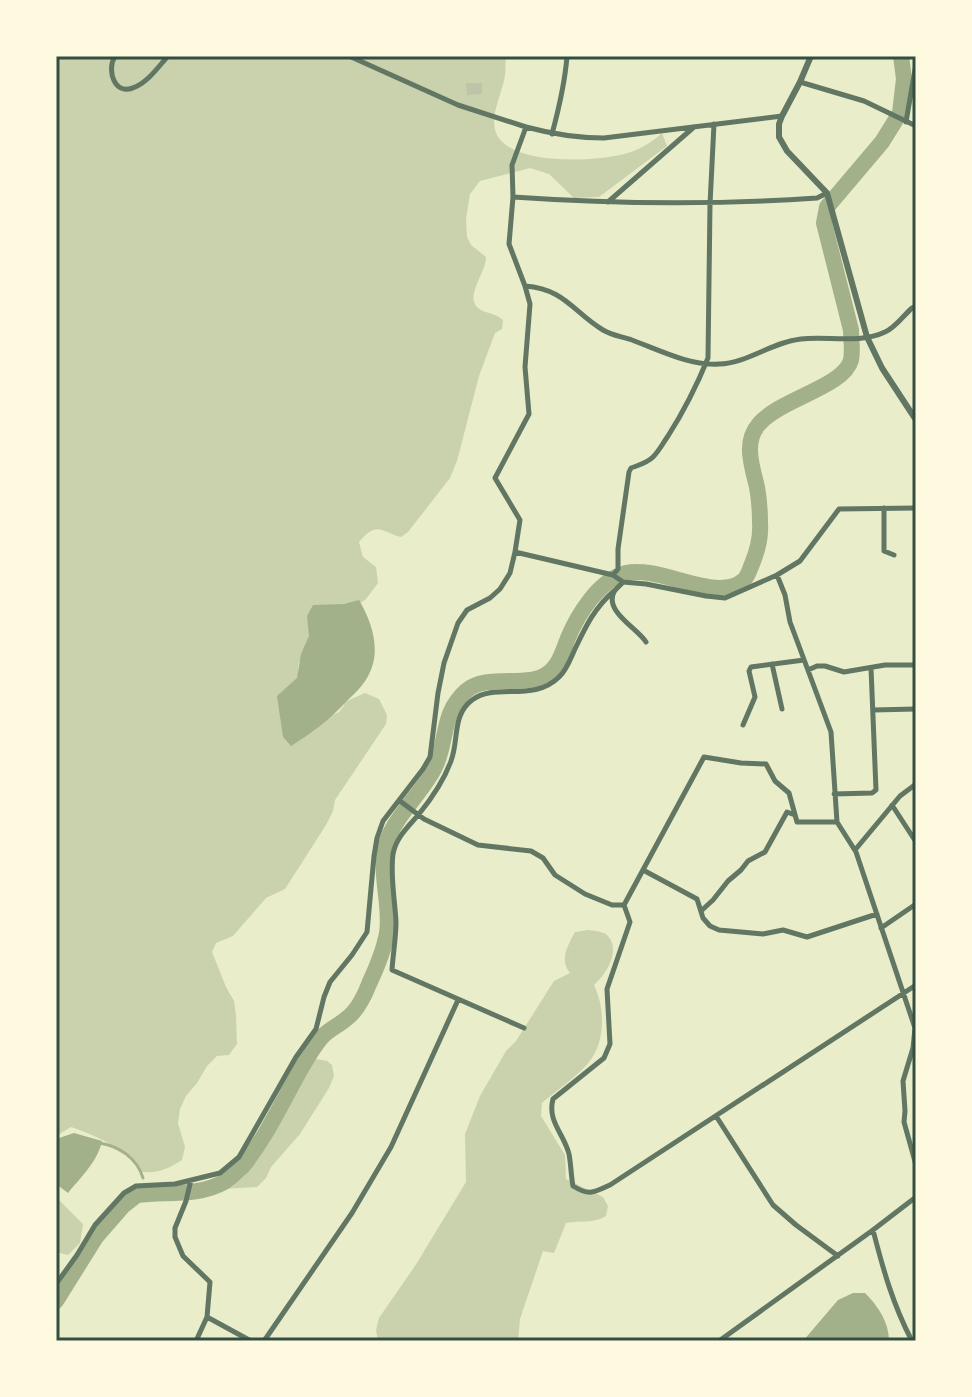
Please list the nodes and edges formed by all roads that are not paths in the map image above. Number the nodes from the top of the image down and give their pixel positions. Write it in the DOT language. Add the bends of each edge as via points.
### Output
graph roads {
  1 [pos="115,56"];
  2 [pos="168,56"];
  3 [pos="349,56"];
  4 [pos="567,56"];
  5 [pos="811,56"];
  6 [pos="916,64"];
  7 [pos="800,82"];
  8 [pos="782,116"];
  9 [pos="906,122"];
  10 [pos="714,124"];
  11 [pos="695,125"];
  12 [pos="916,126"];
  13 [pos="526,127"];
  14 [pos="552,134"];
  15 [pos="828,195"];
  16 [pos="513,197"];
  17 [pos="607,202"];
  18 [pos="710,204"];
  19 [pos="525,286"];
  20 [pos="916,307"];
  21 [pos="867,337"];
  22 [pos="706,363"];
  23 [pos="916,420"];
  24 [pos="884,508"];
  25 [pos="916,508"];
  26 [pos="515,552"];
  27 [pos="894,555"];
  28 [pos="613,575"];
  29 [pos="777,575"];
  30 [pos="623,582"];
  31 [pos="614,591"];
  32 [pos="646,642"];
  33 [pos="804,660"];
  34 [pos="772,664"];
  35 [pos="916,665"];
  36 [pos="871,668"];
  37 [pos="808,670"];
  38 [pos="782,709"];
  39 [pos="916,709"];
  40 [pos="873,710"];
  41 [pos="743,725"];
  42 [pos="916,784"];
  43 [pos="834,794"];
  44 [pos="400,801"];
  45 [pos="892,805"];
  46 [pos="418,815"];
  47 [pos="795,815"];
  48 [pos="837,822"];
  49 [pos="916,842"];
  50 [pos="855,850"];
  51 [pos="643,870"];
  52 [pos="916,904"];
  53 [pos="624,905"];
  54 [pos="701,911"];
  55 [pos="877,914"];
  56 [pos="881,928"];
  57 [pos="916,985"];
  58 [pos="903,994"];
  59 [pos="458,1000"];
  60 [pos="914,1023"];
  61 [pos="524,1028"];
  62 [pos="716,1116"];
  63 [pos="916,1165"];
  64 [pos="191,1179"];
  65 [pos="916,1197"];
  66 [pos="873,1230"];
  67 [pos="838,1256"];
  68 [pos="56,1284"];
  69 [pos="207,1317"];
  70 [pos="196,1341"];
  71 [pos="251,1341"];
  72 [pos="264,1341"];
  73 [pos="719,1341"];
  74 [pos="912,1341"];
  1 -- 2 [label="street" via="110,74 114,83 132,90"];
  3 -- 13 [label="street" via="458,105"];
  4 -- 14 [label="street"];
  5 -- 7 [label="street"];
  6 -- 9 [label="street"];
  7 -- 8 [label="street"];
  7 -- 9 [label="street" via="864,101"];
  8 -- 10 [label="street"];
  8 -- 15 [label="street" via="779,137 787,151"];
  9 -- 12 [label="street"];
  10 -- 11 [label="street"];
  10 -- 18 [label="street"];
  11 -- 14 [label="street" via="604,138"];
  11 -- 17 [label="street"];
  13 -- 14 [label="street"];
  13 -- 16 [label="street" via="512,165"];
  15 -- 18 [label="street"];
  15 -- 21 [label="street"];
  16 -- 17 [label="street"];
  16 -- 19 [label="street" via="509,244"];
  17 -- 18 [label="street"];
  18 -- 22 [label="street"];
  19 -- 22 [label="street" via="566,300 604,331"];
  19 -- 26 [label="street" via="530,304 525,367 529,414 495,478 520,520"];
  20 -- 21 [label="street" via="888,331"];
  21 -- 22 [label="street" via="796,339 738,361"];
  21 -- 23 [label="street"];
  22 -- 28 [label="street" via="684,411 654,456 629,472 618,569"];
  24 -- 25 [label="street"];
  24 -- 27 [label="street" via="884,551"];
  24 -- 29 [label="street" via="839,509 800,561"];
  26 -- 28 [label="street"];
  26 -- 44 [label="street" via="500,589 467,610 458,623 444,663 430,757"];
  28 -- 30 [label="street"];
  29 -- 30 [label="street" via="725,598"];
  29 -- 33 [label="street"];
  30 -- 31 [label="street"];
  31 -- 32 [label="street" via="615,612"];
  31 -- 46 [label="street" via="591,615 560,676 531,691 487,693 461,711 452,759"];
  33 -- 34 [label="street"];
  33 -- 37 [label="street"];
  34 -- 38 [label="street"];
  34 -- 41 [label="street" via="749,671 755,697"];
  35 -- 36 [label="street"];
  36 -- 37 [label="street"];
  36 -- 40 [label="street"];
  37 -- 43 [label="street" via="831,732"];
  39 -- 40 [label="street"];
  40 -- 43 [label="street" via="876,790"];
  42 -- 45 [label="street"];
  43 -- 48 [label="street"];
  44 -- 46 [label="street"];
  44 -- 64 [label="street" via="377,838 367,932 330,982 316,1029 239,1157 220,1173"];
  45 -- 49 [label="street"];
  45 -- 50 [label="street"];
  46 -- 53 [label="street" via="478,845 531,851 585,894"];
  46 -- 59 [label="street" via="393,853 392,970"];
  47 -- 48 [label="street" via="797,822"];
  47 -- 51 [label="street" via="789,793 766,764 704,757"];
  47 -- 54 [label="street" via="787,812 765,852 748,861"];
  48 -- 50 [label="street"];
  50 -- 55 [label="street"];
  51 -- 53 [label="street"];
  51 -- 54 [label="street" via="697,899"];
  52 -- 56 [label="street"];
  53 -- 62 [label="street" via="630,922 607,989 610,1044 604,1058 553,1099 551,1107 569,1152 573,1186 596,1192"];
  54 -- 55 [label="street" via="719,930 783,930 807,937"];
  55 -- 56 [label="street"];
  56 -- 58 [label="street"];
  57 -- 58 [label="street"];
  58 -- 60 [label="street"];
  58 -- 62 [label="street"];
  59 -- 61 [label="street"];
  59 -- 72 [label="street" via="391,1147"];
  60 -- 63 [label="street" via="903,1081 904,1122"];
  62 -- 67 [label="street" via="773,1205"];
  64 -- 68 [label="street" via="136,1186 124,1193 95,1225"];
  64 -- 69 [label="street" via="175,1237 183,1256 210,1282"];
  65 -- 66 [label="street"];
  66 -- 67 [label="street"];
  66 -- 74 [label="street" via="887,1283"];
  67 -- 73 [label="street"];
  69 -- 70 [label="street"];
  69 -- 71 [label="street"];
}
